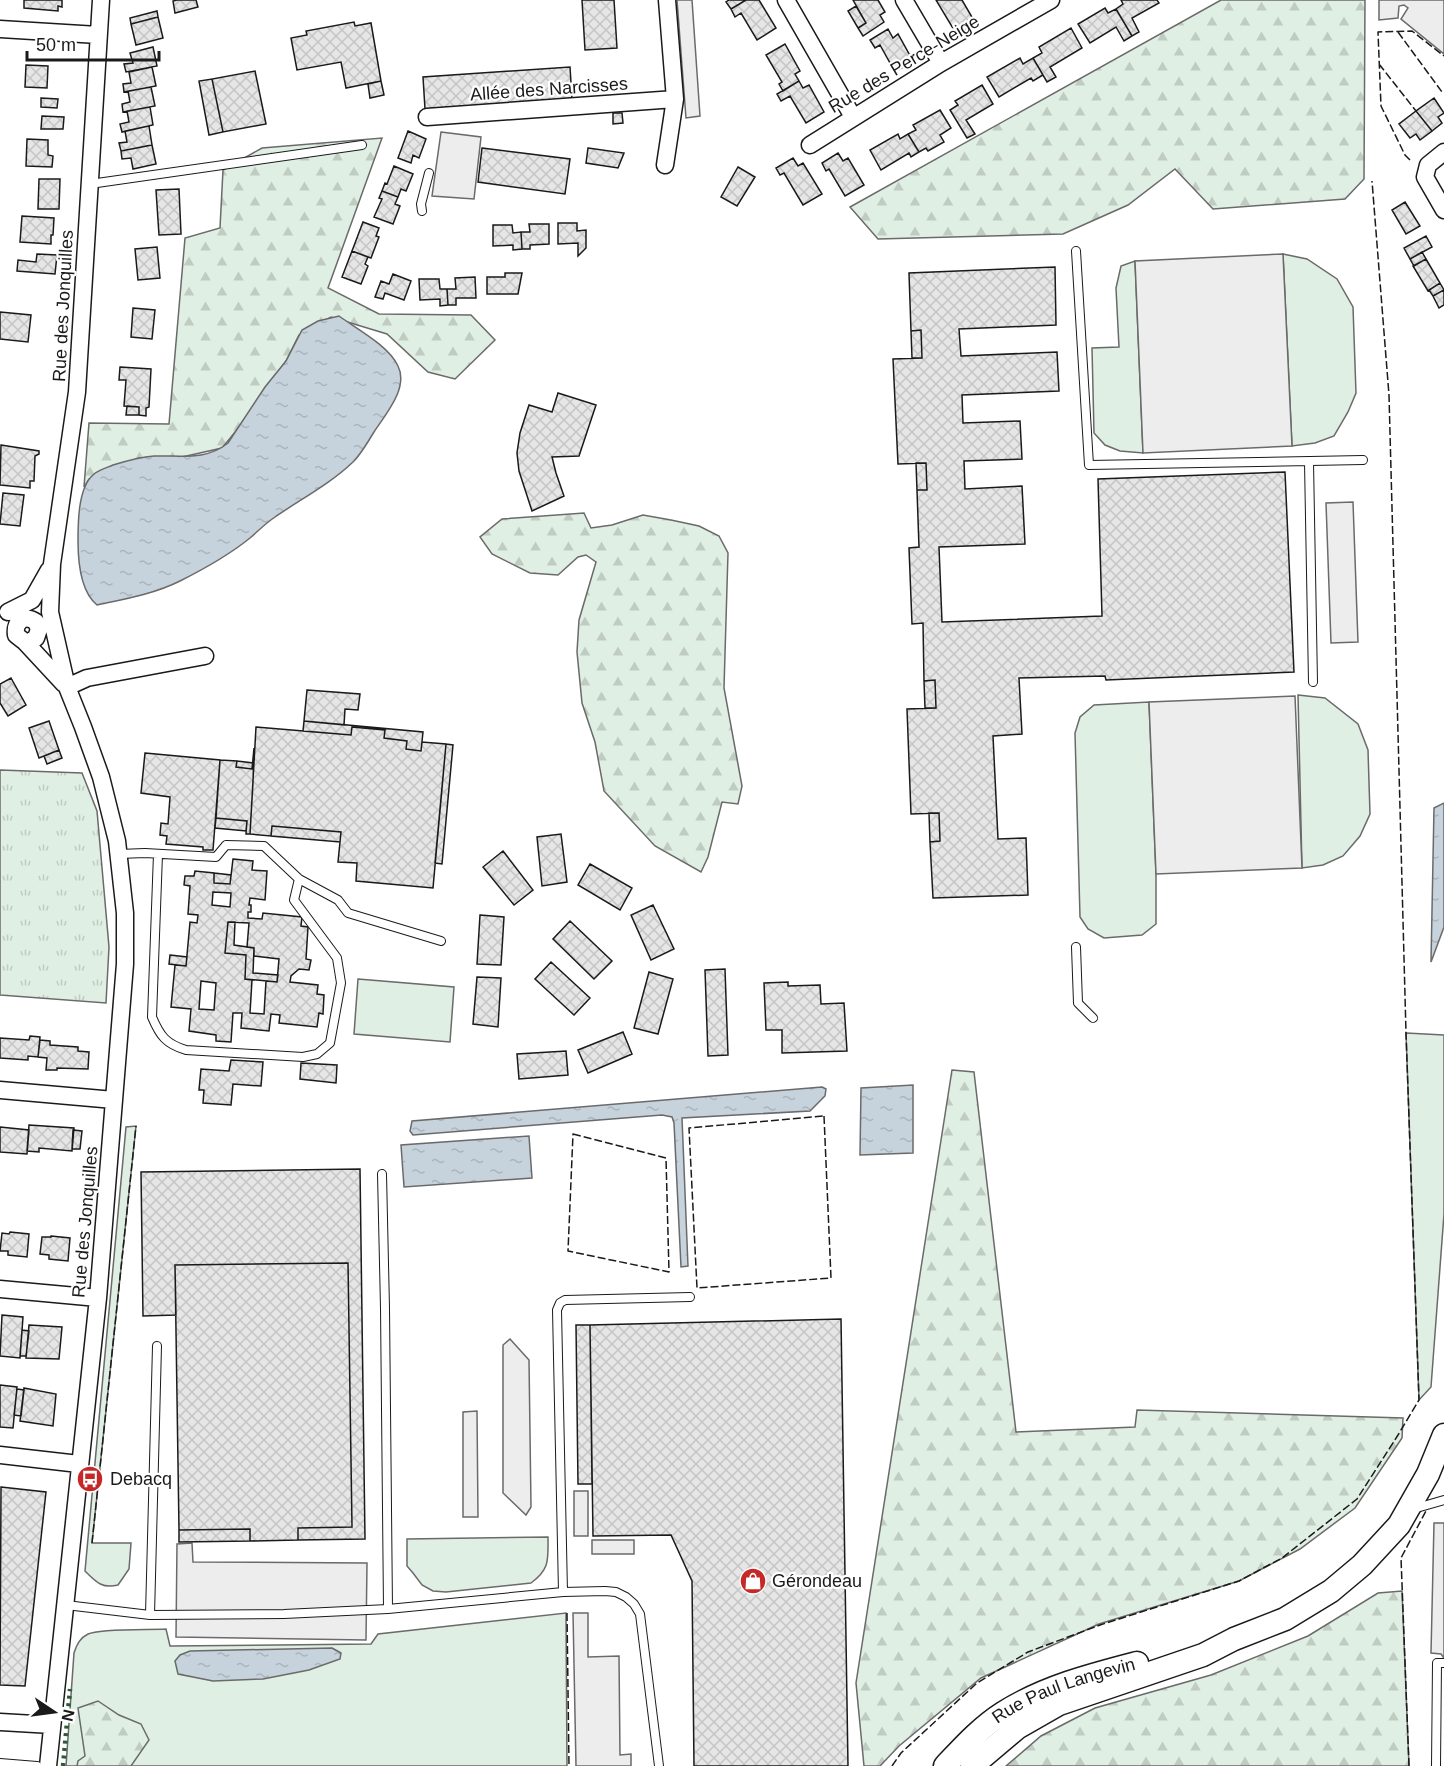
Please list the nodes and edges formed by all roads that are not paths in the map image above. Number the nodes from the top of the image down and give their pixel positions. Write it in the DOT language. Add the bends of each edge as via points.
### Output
graph roads {
  1 [pos="101,0"];
  2 [pos="667,0"];
  3 [pos="786,0"];
  4 [pos="904,0"];
  5 [pos="1051,0"];
  6 [pos="0,29"];
  7 [pos="98,35"];
  8 [pos="941,63"];
  9 [pos="675,99"];
  10 [pos="427,117"];
  11 [pos="853,117"];
  12 [pos="362,145"];
  13 [pos="810,145"];
  14 [pos="1444,152"];
  15 [pos="665,165"];
  16 [pos="429,173"];
  17 [pos="89,184"];
  18 [pos="1444,210"];
  19 [pos="422,211"];
  20 [pos="1076,251"];
  21 [pos="1363,460"];
  22 [pos="1309,462"];
  23 [pos="52,564"];
  24 [pos="50,612"];
  25 [pos="14,623"];
  26 [pos="39,630"];
  27 [pos="57,651"];
  28 [pos="206,656"];
  29 [pos="1314,682"];
  30 [pos="66,687"];
  31 [pos="118,854"];
  32 [pos="158,854"];
  33 [pos="299,879"];
  34 [pos="441,941"];
  35 [pos="1076,947"];
  36 [pos="1093,1018"];
  37 [pos="0,1090"];
  38 [pos="114,1100"];
  39 [pos="382,1174"];
  40 [pos="0,1289"];
  41 [pos="690,1297"];
  42 [pos="98,1298"];
  43 [pos="157,1346"];
  44 [pos="1444,1435"];
  45 [pos="0,1455"];
  46 [pos="79,1464"];
  47 [pos="1444,1500"];
  48 [pos="1407,1511"];
  49 [pos="564,1592"];
  50 [pos="66,1605"];
  51 [pos="388,1609"];
  52 [pos="150,1615"];
  53 [pos="1234,1639"];
  54 [pos="1444,1663"];
  55 [pos="0,1722"];
  56 [pos="52,1725"];
  57 [pos="0,1763"];
  58 [pos="37,1766"];
  59 [pos="48,1766"];
  60 [pos="659,1766"];
  61 [pos="945,1766"];
  62 [pos="972,1766"];
  63 [pos="1436,1766"];
  1 -- 7 [label="street, Rue des Jonquilles"];
  2 -- 9 [label="street"];
  3 -- 11 [label="street"];
  4 -- 8 [label="street"];
  5 -- 8 [label="street, Rue des Perce-Neige"];
  6 -- 7 [label="street"];
  7 -- 17 [label="street, Rue des Jonquilles"];
  8 -- 11 [label="street, Rue des Perce-Neige"];
  9 -- 10 [label="street, Allée des Narcisses"];
  9 -- 15 [label="street"];
  11 -- 13 [label="street, Rue des Perce-Neige"];
  12 -- 17 [label="lane"];
  14 -- 18 [label="street" via="1428,165 1425,177"];
  16 -- 19 [label="lane"];
  17 -- 23 [label="street, Rue des Jonquilles" via="77,392"];
  20 -- 22 [label="lane" via="1089,465"];
  21 -- 22 [label="lane"];
  22 -- 29 [label="lane"];
  23 -- 24 [label="street, Rue des Jonquilles"];
  23 -- 25 [label="street"];
  24 -- 26 [label="street"];
  24 -- 27 [label="street, Rue des Jonquilles"];
  25 -- 26 [label="street, Rue des Jonquilles" via="33,619"];
  25 -- 30 [label="street, Rue des Jonquilles"];
  26 -- 27 [label="street, Rue des Jonquilles"];
  27 -- 30 [label="street, Rue des Jonquilles"];
  28 -- 30 [label="street" via="87,678"];
  30 -- 31 [label="street, Rue des Jonquilles" via="101,777"];
  31 -- 32 [label="lane"];
  31 -- 38 [label="street, Rue des Jonquilles" via="125,913 125,964"];
  32 -- 33 [label="lane" via="216,857 226,845 264,846"];
  32 -- 33 [label="lane" via="152,1017 167,1042 186,1050 303,1057 317,1054 330,1042 340,983 337,958 294,900"];
  33 -- 34 [label="lane" via="338,900 348,913"];
  35 -- 36 [label="lane" via="1078,1002"];
  37 -- 38 [label="street"];
  38 -- 42 [label="street, Rue des Jonquilles"];
  39 -- 51 [label="lane"];
  40 -- 42 [label="street"];
  41 -- 49 [label="lane" via="565,1300 557,1310"];
  42 -- 46 [label="street, Rue des Jonquilles"];
  43 -- 52 [label="lane"];
  44 -- 48 [label="main road, Rue Paul Langevin"];
  45 -- 46 [label="street"];
  46 -- 50 [label="street, Rue des Jonquilles"];
  47 -- 48 [label="lane"];
  48 -- 53 [label="main road, Rue Paul Langevin" via="1362,1566 1331,1591 1285,1619"];
  49 -- 51 [label="lane"];
  49 -- 60 [label="lane" via="616,1592 627,1597 640,1614"];
  50 -- 52 [label="lane"];
  50 -- 56 [label="street, Rue des Jonquilles"];
  51 -- 52 [label="lane"];
  53 -- 61 [label="main road, Rue Paul Langevin" via="1046,1690 1002,1713"];
  53 -- 62 [label="main road, Rue Paul Langevin" via="1203,1655 1059,1704 1017,1728"];
  54 -- 63 [label="lane" via="1437,1663"];
  55 -- 56 [label="street"];
  56 -- 59 [label="street, Rue des Jonquilles"];
  57 -- 58 [label="lane"];
}
